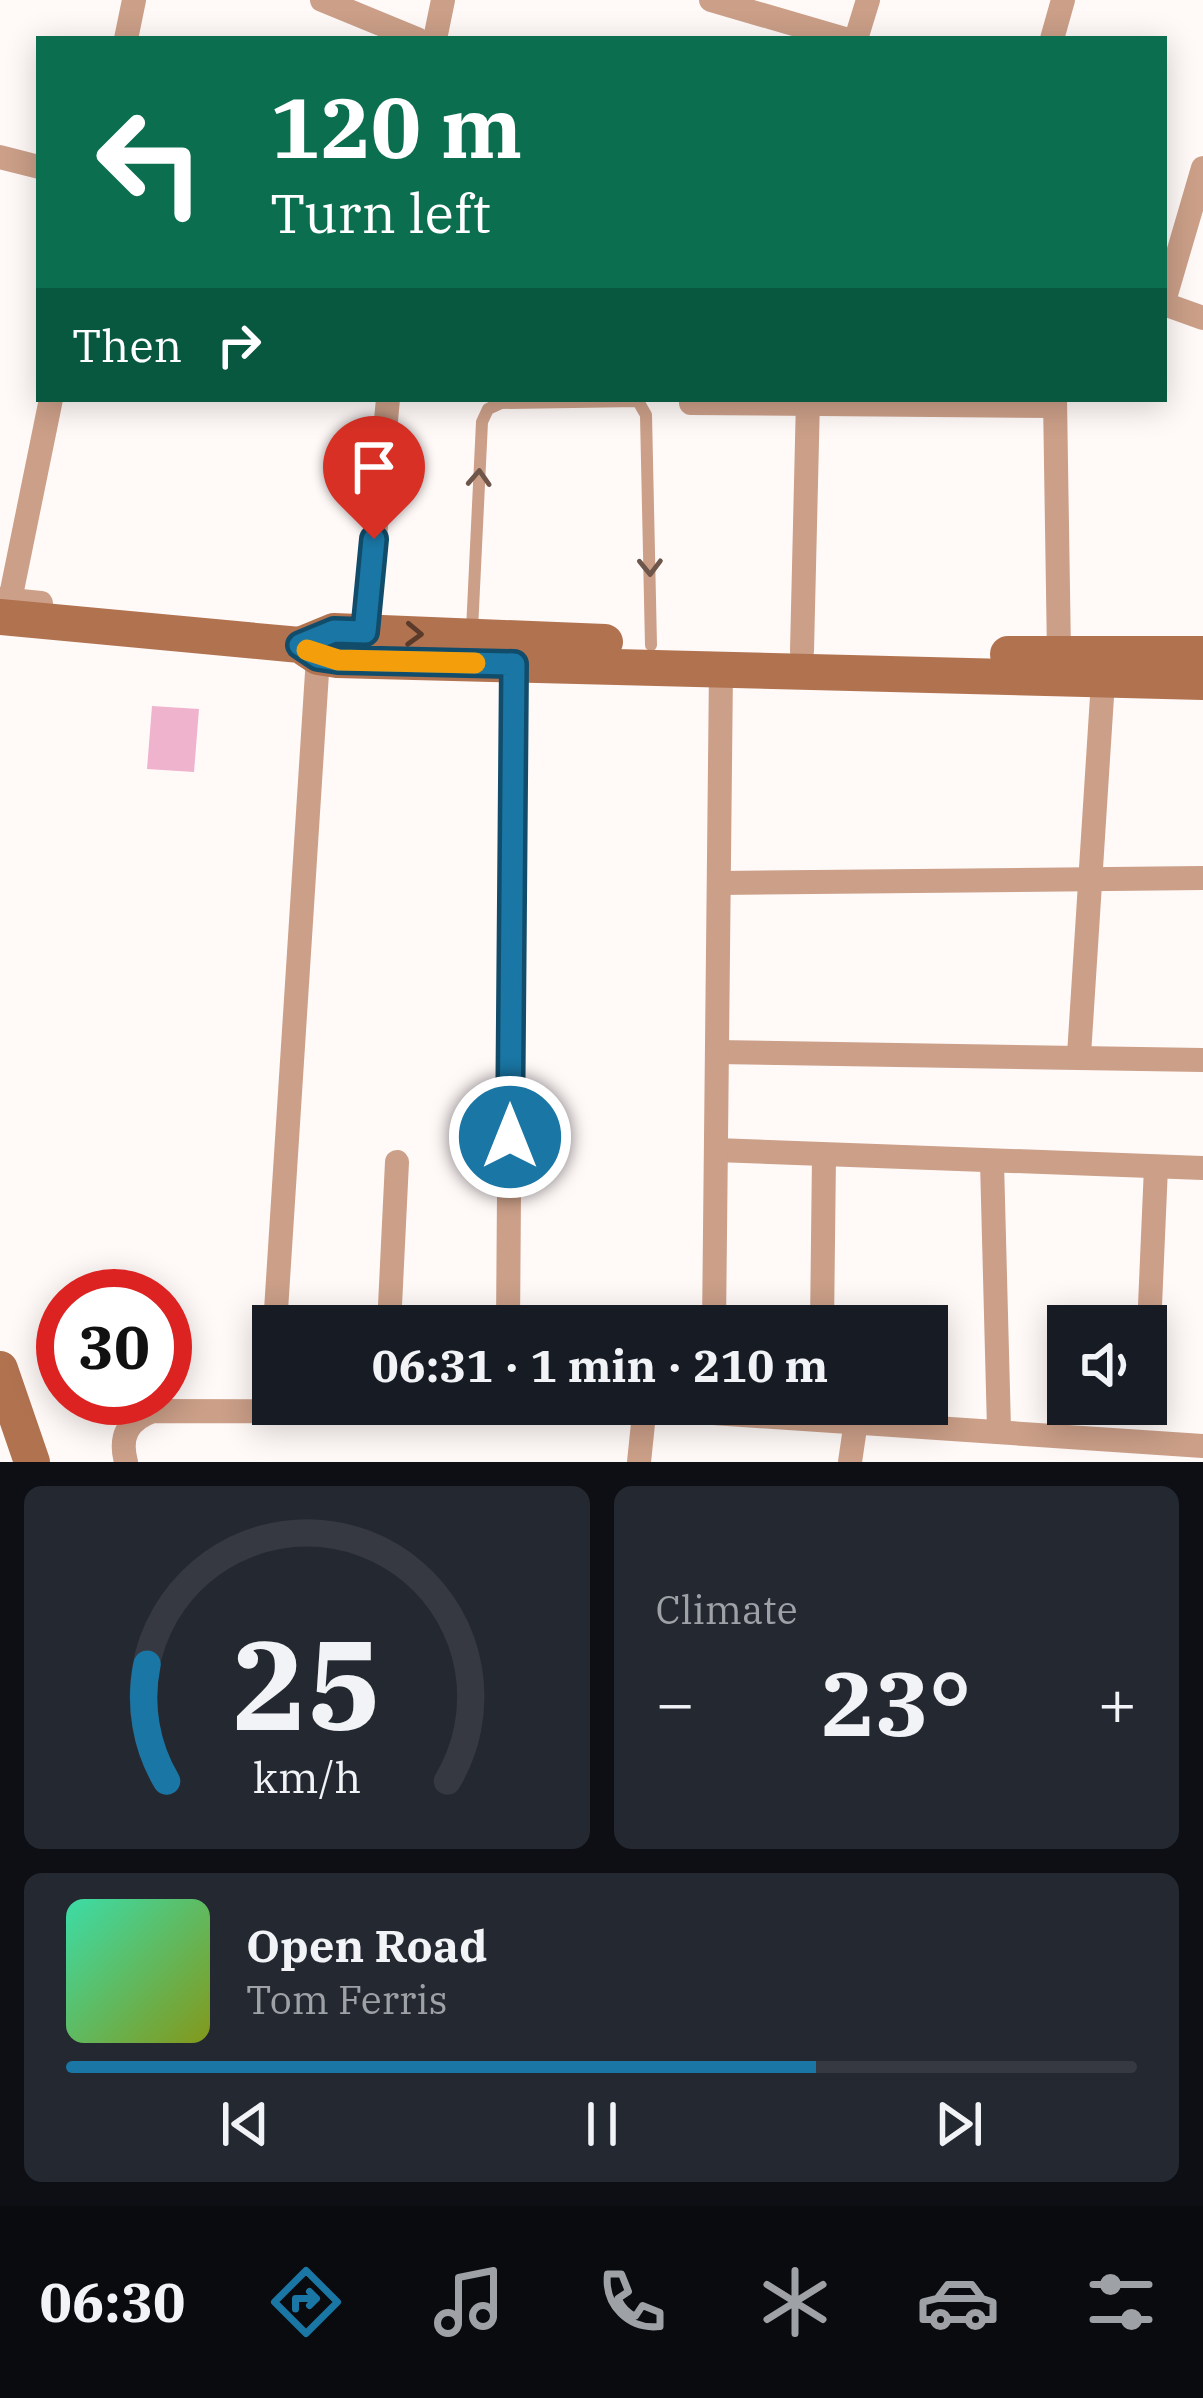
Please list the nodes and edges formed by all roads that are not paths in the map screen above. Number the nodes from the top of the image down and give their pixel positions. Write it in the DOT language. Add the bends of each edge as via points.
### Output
graph roads {
  1 [pos="134,0"];
  2 [pos="322,0"];
  3 [pos="443,0"];
  4 [pos="711,0"];
  5 [pos="868,0"];
  6 [pos="1063,0"];
  7 [pos="127,36"];
  8 [pos="410,36"];
  9 [pos="436,36"];
  10 [pos="835,36"];
  11 [pos="857,36"];
  12 [pos="1053,36"];
  13 [pos="0,157"];
  14 [pos="36,166"];
  15 [pos="1203,168"];
  16 [pos="1167,293"];
  17 [pos="1167,304"];
  18 [pos="1203,318"];
  19 [pos="50,402"];
  20 [pos="388,402"];
  21 [pos="522,402"];
  22 [pos="639,402"];
  23 [pos="750,402"];
  24 [pos="808,402"];
  25 [pos="932,402"];
  26 [pos="691,403"];
  27 [pos="1055,403"];
  28 [pos="4,605"];
  29 [pos="365,632"];
  30 [pos="472,637"];
  31 [pos="651,644"];
  32 [pos="312,646"];
  33 [pos="802,651"];
  34 [pos="1059,654"];
  35 [pos="1203,654"];
  36 [pos="514,664"];
  37 [pos="721,670"];
  38 [pos="1103,680"];
  39 [pos="1203,682"];
  40 [pos="1203,878"];
  41 [pos="1091,881"];
  42 [pos="718,883"];
  43 [pos="717,1052"];
  44 [pos="1079,1055"];
  45 [pos="1203,1060"];
  46 [pos="716,1150"];
  47 [pos="824,1155"];
  48 [pos="397,1162"];
  49 [pos="992,1162"];
  50 [pos="1156,1167"];
  51 [pos="1203,1168"];
  52 [pos="276,1305"];
  53 [pos="390,1305"];
  54 [pos="508,1305"];
  55 [pos="714,1305"];
  56 [pos="822,1305"];
  57 [pos="1150,1305"];
  58 [pos="0,1369"];
  59 [pos="252,1413"];
  60 [pos="643,1425"];
  61 [pos="855,1425"];
  62 [pos="928,1425"];
  63 [pos="1145,1425"];
  64 [pos="999,1429"];
  65 [pos="1144,1442"];
  66 [pos="1203,1446"];
  67 [pos="32,1462"];
  68 [pos="126,1462"];
  69 [pos="639,1462"];
  70 [pos="850,1462"];
  1 -- 7 [label="street"];
  2 -- 8 [label="street"];
  3 -- 9 [label="street"];
  4 -- 10 [label="street"];
  5 -- 11 [label="street"];
  6 -- 12 [label="street"];
  13 -- 14 [label="street"];
  15 -- 16 [label="street"];
  17 -- 18 [label="street"];
  19 -- 28 [label="street"];
  20 -- 29 [label="street"];
  30 -- 21 [label="lane, one-way" via="482,422 488,409"];
  22 -- 31 [label="lane, one-way" via="646,415"];
  23 -- 26 [label="street"];
  24 -- 33 [label="street"];
  25 -- 27 [label="street"];
  27 -- 34 [label="street"];
  28 -- 32 [label="main road"];
  29 -- 30 [label="main road, one-way"];
  29 -- 32 [label="main road" via="334,631"];
  30 -- 31 [label="main road"];
  31 -- 33 [label="main road"];
  32 -- 36 [label="main road"];
  32 -- 52 [label="street"];
  33 -- 34 [label="main road"];
  34 -- 35 [label="main road"];
  36 -- 37 [label="main road"];
  36 -- 54 [label="street"];
  37 -- 38 [label="main road"];
  37 -- 42 [label="street"];
  38 -- 39 [label="main road"];
  38 -- 41 [label="street"];
  40 -- 41 [label="street"];
  41 -- 42 [label="street"];
  41 -- 44 [label="street"];
  42 -- 43 [label="street"];
  43 -- 44 [label="street"];
  43 -- 46 [label="street"];
  44 -- 45 [label="street"];
  46 -- 47 [label="street"];
  46 -- 55 [label="street"];
  47 -- 49 [label="street"];
  47 -- 56 [label="street"];
  48 -- 53 [label="street"];
  49 -- 50 [label="street"];
  49 -- 64 [label="street"];
  50 -- 51 [label="street"];
  50 -- 57 [label="street"];
  58 -- 67 [label="main road"];
  59 -- 68 [label="street" via="139,1416 122,1439"];
  60 -- 69 [label="street"];
  61 -- 70 [label="street"];
  62 -- 64 [label="street"];
  63 -- 65 [label="street"];
  64 -- 65 [label="street"];
  65 -- 66 [label="street"];
}
